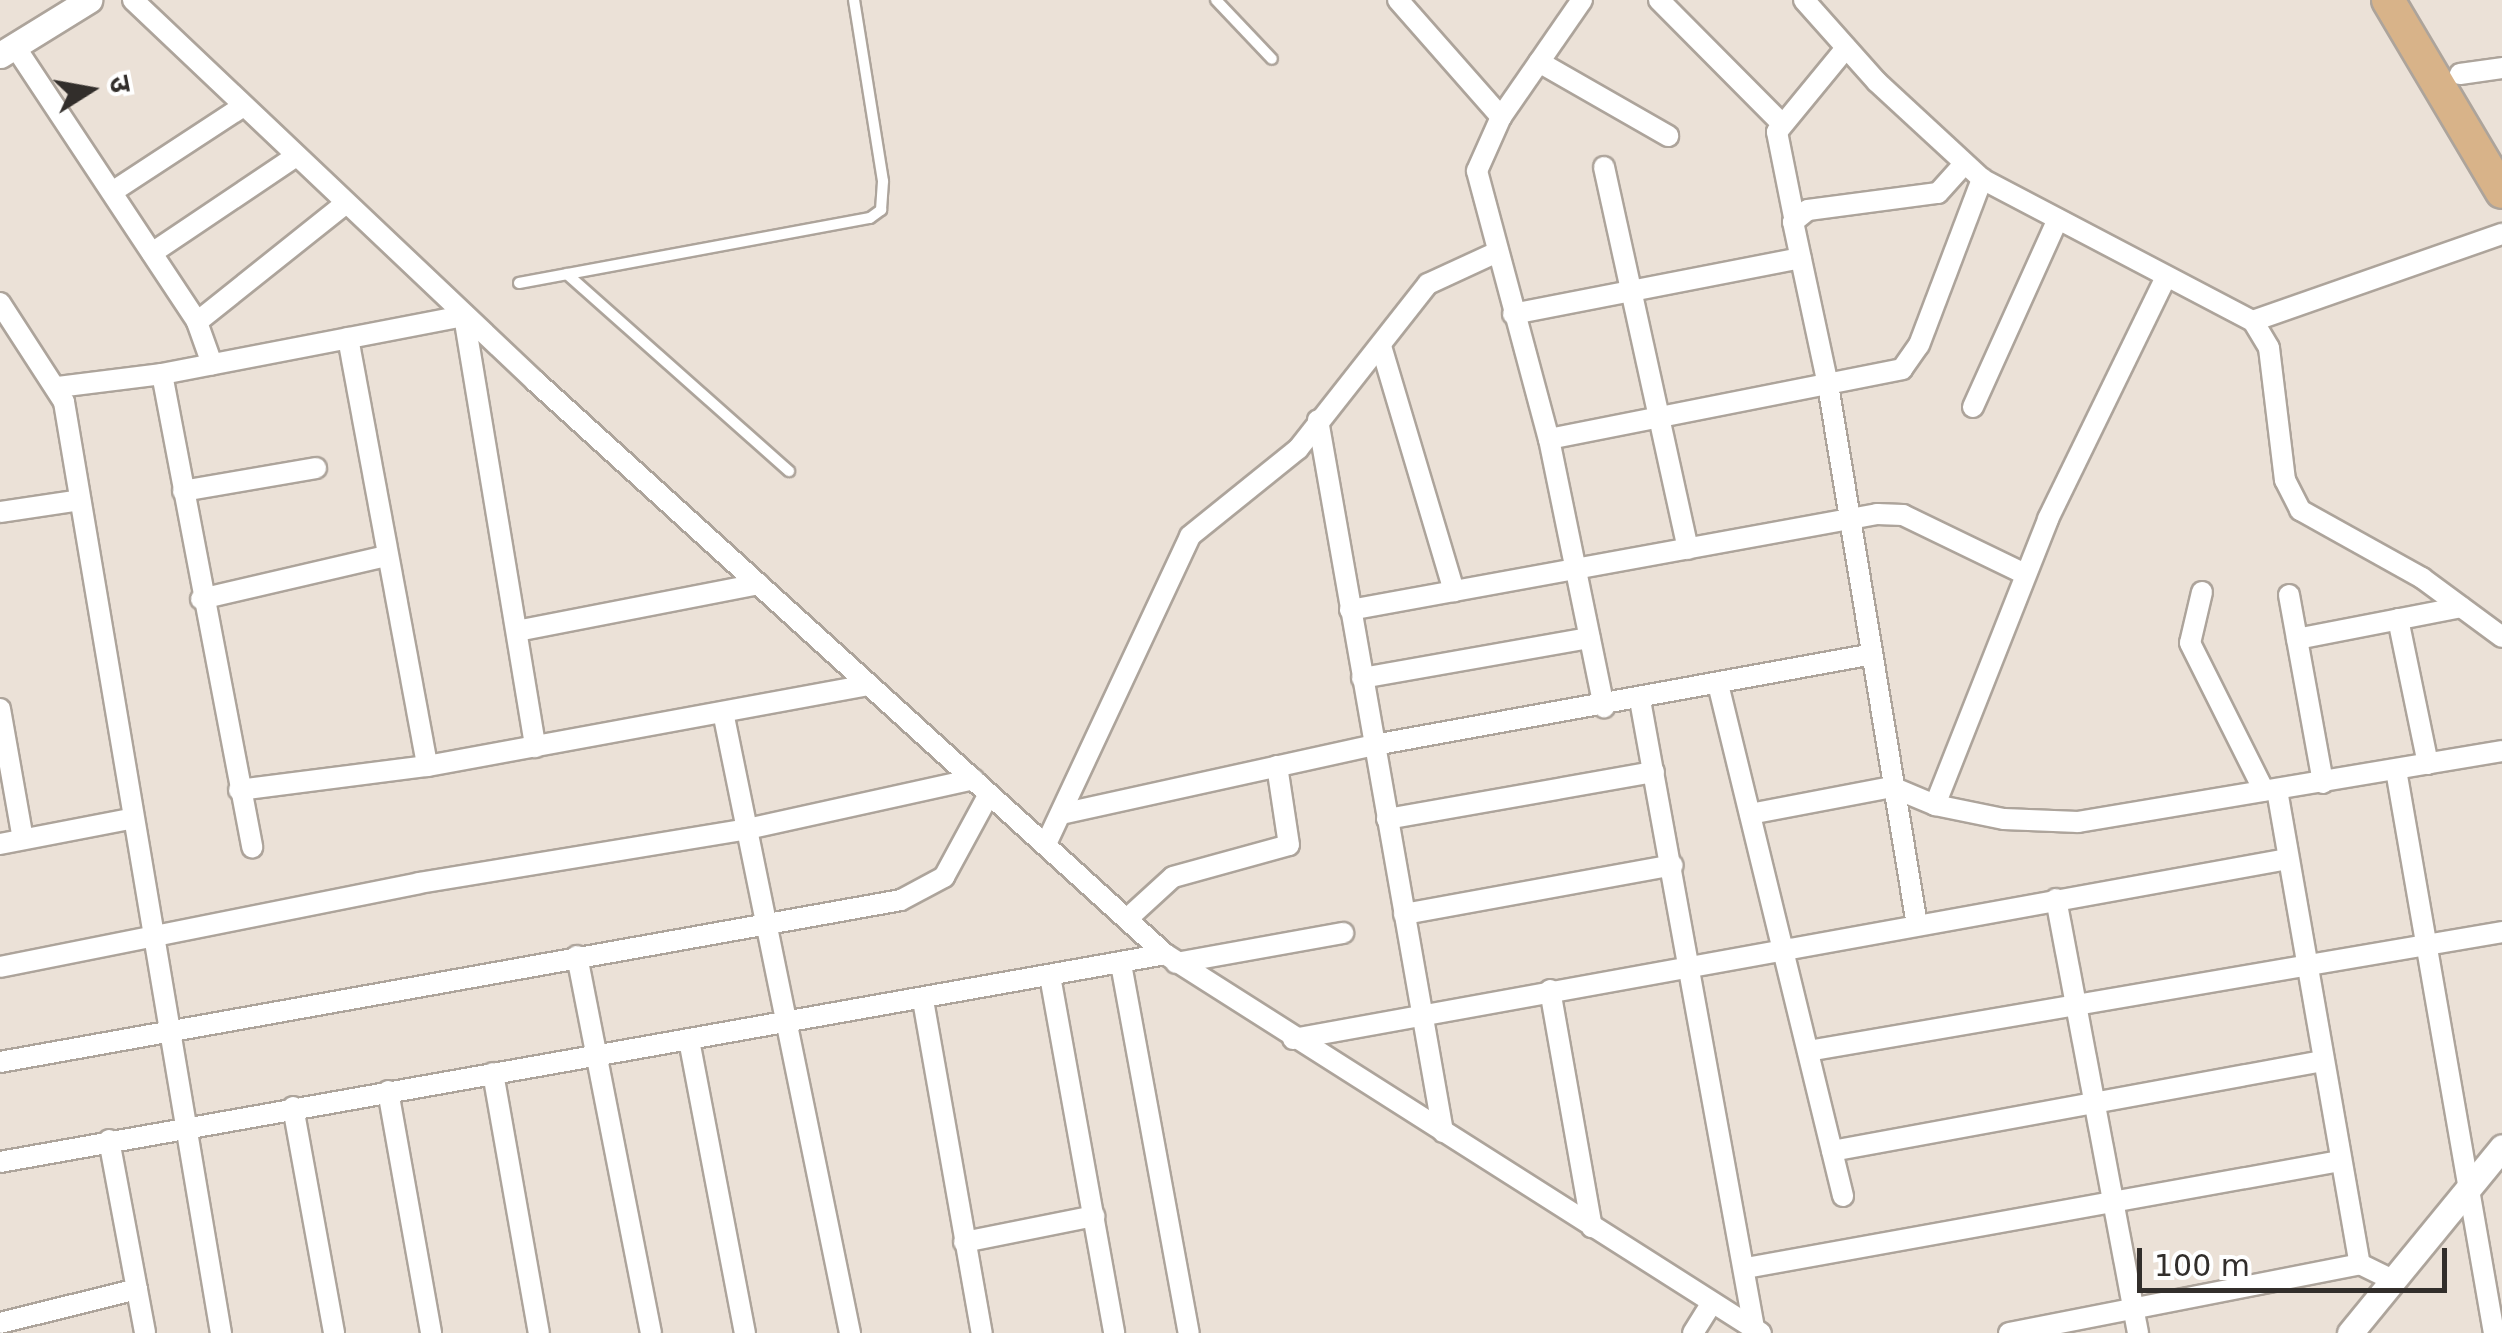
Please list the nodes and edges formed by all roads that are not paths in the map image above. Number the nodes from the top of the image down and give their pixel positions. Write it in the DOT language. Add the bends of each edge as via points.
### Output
graph roads {
  1 [pos="89,0"];
  2 [pos="133,0"];
  3 [pos="854,0"];
  4 [pos="1216,0"];
  5 [pos="1398,0"];
  6 [pos="1582,0"];
  7 [pos="1659,0"];
  8 [pos="1804,0"];
  9 [pos="2388,0"];
  10 [pos="2414,0"];
  11 [pos="1846,48"];
  12 [pos="7,50"];
  13 [pos="1272,59"];
  14 [pos="1539,62"];
  15 [pos="2502,68"];
  16 [pos="2460,74"];
  17 [pos="242,107"];
  18 [pos="1501,117"];
  19 [pos="1780,122"];
  20 [pos="1668,136"];
  21 [pos="2502,148"];
  22 [pos="296,158"];
  23 [pos="1964,164"];
  24 [pos="1604,166"];
  25 [pos="1982,179"];
  26 [pos="112,192"];
  27 [pos="2502,192"];
  28 [pos="345,204"];
  29 [pos="1794,217"];
  30 [pos="2058,219"];
  31 [pos="2502,234"];
  32 [pos="152,252"];
  33 [pos="1496,253"];
  34 [pos="1801,258"];
  35 [pos="567,274"];
  36 [pos="2166,277"];
  37 [pos="518,284"];
  38 [pos="1632,289"];
  39 [pos="0,303"];
  40 [pos="1513,314"];
  41 [pos="464,316"];
  42 [pos="2253,321"];
  43 [pos="198,322"];
  44 [pos="348,338"];
  45 [pos="1380,346"];
  46 [pos="212,364"];
  47 [pos="162,374"];
  48 [pos="1828,385"];
  49 [pos="58,387"];
  50 [pos="1973,407"];
  51 [pos="1662,418"];
  52 [pos="1318,420"];
  53 [pos="1549,439"];
  54 [pos="316,468"];
  55 [pos="789,471"];
  56 [pos="182,490"];
  57 [pos="80,500"];
  58 [pos="0,512"];
  59 [pos="1850,520"];
  60 [pos="1688,549"];
  61 [pos="386,556"];
  62 [pos="1576,568"];
  63 [pos="2025,574"];
  64 [pos="758,584"];
  65 [pos="1454,591"];
  66 [pos="2202,592"];
  67 [pos="2288,595"];
  68 [pos="201,598"];
  69 [pos="2461,607"];
  70 [pos="1350,610"];
  71 [pos="2398,619"];
  72 [pos="517,631"];
  73 [pos="2502,637"];
  74 [pos="1590,638"];
  75 [pos="2297,639"];
  76 [pos="1868,655"];
  77 [pos="1362,678"];
  78 [pos="1718,684"];
  79 [pos="869,685"];
  80 [pos="1640,700"];
  81 [pos="1604,708"];
  82 [pos="0,710"];
  83 [pos="722,712"];
  84 [pos="1374,745"];
  85 [pos="535,748"];
  86 [pos="2502,751"];
  87 [pos="2428,764"];
  88 [pos="427,766"];
  89 [pos="1277,766"];
  90 [pos="2396,770"];
  91 [pos="1654,772"];
  92 [pos="2323,783"];
  93 [pos="981,786"];
  94 [pos="1892,787"];
  95 [pos="240,790"];
  96 [pos="2271,791"];
  97 [pos="1936,806"];
  98 [pos="1061,814"];
  99 [pos="1750,814"];
  100 [pos="1387,818"];
  101 [pos="130,820"];
  102 [pos="747,828"];
  103 [pos="23,839"];
  104 [pos="0,844"];
  105 [pos="1046,844"];
  106 [pos="252,848"];
  107 [pos="2287,859"];
  108 [pos="1673,865"];
  109 [pos="2056,899"];
  110 [pos="1404,914"];
  111 [pos="1126,919"];
  112 [pos="765,920"];
  113 [pos="1917,925"];
  114 [pos="2502,932"];
  115 [pos="1343,933"];
  116 [pos="151,935"];
  117 [pos="2423,944"];
  118 [pos="1782,946"];
  119 [pos="577,956"];
  120 [pos="1170,958"];
  121 [pos="2304,962"];
  122 [pos="1120,964"];
  123 [pos="1692,964"];
  124 [pos="0,968"];
  125 [pos="1050,976"];
  126 [pos="1550,990"];
  127 [pos="923,1000"];
  128 [pos="2074,1003"];
  129 [pos="1422,1014"];
  130 [pos="789,1023"];
  131 [pos="168,1032"];
  132 [pos="1294,1038"];
  133 [pos="689,1040"];
  134 [pos="1808,1051"];
  135 [pos="601,1055"];
  136 [pos="2322,1061"];
  137 [pos="0,1062"];
  138 [pos="492,1073"];
  139 [pos="388,1091"];
  140 [pos="2092,1103"];
  141 [pos="293,1107"];
  142 [pos="185,1126"];
  143 [pos="1443,1132"];
  144 [pos="109,1140"];
  145 [pos="2502,1148"];
  146 [pos="1832,1150"];
  147 [pos="0,1162"];
  148 [pos="2340,1162"];
  149 [pos="2468,1187"];
  150 [pos="1843,1196"];
  151 [pos="2111,1205"];
  152 [pos="1094,1216"];
  153 [pos="1592,1227"];
  154 [pos="964,1242"];
  155 [pos="2360,1264"];
  156 [pos="1746,1268"];
  157 [pos="2391,1279"];
  158 [pos="137,1290"];
  159 [pos="1711,1304"];
  160 [pos="2133,1310"];
  161 [pos="0,1323"];
  162 [pos="1757,1331"];
  163 [pos="145,1333"];
  164 [pos="222,1333"];
  165 [pos="334,1333"];
  166 [pos="431,1333"];
  167 [pos="539,1333"];
  168 [pos="651,1333"];
  169 [pos="745,1333"];
  170 [pos="850,1333"];
  171 [pos="982,1333"];
  172 [pos="1114,1333"];
  173 [pos="1189,1333"];
  174 [pos="1693,1333"];
  175 [pos="2008,1333"];
  176 [pos="2138,1333"];
  177 [pos="2350,1333"];
  178 [pos="2494,1333"];
  1 -- 12 [label="street"];
  2 -- 17 [label="street"];
  3 -- 35 [label="lane" via="883,180 881,210 870,218"];
  4 -- 13 [label="lane"];
  5 -- 18 [label="street"];
  6 -- 14 [label="street"];
  7 -- 19 [label="street"];
  8 -- 11 [label="street"];
  9 -- 27 [label="main road"];
  10 -- 16 [label="main road"];
  11 -- 19 [label="street"];
  11 -- 23 [label="street"];
  12 -- 26 [label="street"];
  14 -- 18 [label="street"];
  14 -- 20 [label="street"];
  15 -- 16 [label="street"];
  16 -- 21 [label="main road"];
  17 -- 22 [label="street"];
  17 -- 26 [label="street"];
  18 -- 33 [label="street" via="1477,171"];
  19 -- 29 [label="street" via="1776,144"];
  22 -- 28 [label="street"];
  22 -- 32 [label="street"];
  23 -- 25 [label="street"];
  23 -- 29 [label="street" via="1938,193"];
  24 -- 38 [label="street"];
  25 -- 30 [label="street"];
  25 -- 48 [label="street" via="1913,358 1890,374"];
  26 -- 32 [label="street"];
  28 -- 41 [label="street"];
  28 -- 43 [label="street"];
  29 -- 34 [label="street"];
  30 -- 36 [label="street"];
  30 -- 50 [label="street"];
  31 -- 42 [label="street"];
  32 -- 43 [label="street"];
  33 -- 40 [label="street"];
  33 -- 45 [label="street" via="1428,284"];
  34 -- 38 [label="street"];
  34 -- 48 [label="street"];
  35 -- 37 [label="lane"];
  35 -- 55 [label="lane"];
  36 -- 42 [label="street"];
  36 -- 63 [label="street"];
  38 -- 40 [label="street"];
  38 -- 51 [label="street"];
  39 -- 49 [label="street"];
  40 -- 53 [label="street"];
  41 -- 44 [label="street"];
  41 -- 64 [label="street"];
  41 -- 72 [label="street"];
  42 -- 69 [label="street" via="2268,348 2284,480 2300,510"];
  43 -- 46 [label="street"];
  44 -- 46 [label="street"];
  44 -- 61 [label="street"];
  45 -- 52 [label="street"];
  45 -- 65 [label="street"];
  46 -- 47 [label="street"];
  47 -- 49 [label="street"];
  47 -- 56 [label="street"];
  48 -- 51 [label="street"];
  48 -- 59 [label="street"];
  49 -- 57 [label="street"];
  51 -- 53 [label="street"];
  51 -- 60 [label="street"];
  52 -- 70 [label="street"];
  52 -- 98 [label="street" via="1293,455 1190,536"];
  53 -- 62 [label="street"];
  54 -- 56 [label="street"];
  56 -- 68 [label="street"];
  57 -- 58 [label="street"];
  57 -- 101 [label="street"];
  59 -- 60 [label="street"];
  59 -- 63 [label="street" via="1903,515"];
  59 -- 76 [label="street"];
  60 -- 62 [label="street"];
  61 -- 68 [label="street"];
  61 -- 88 [label="street"];
  62 -- 65 [label="street"];
  62 -- 74 [label="street"];
  63 -- 97 [label="street"];
  64 -- 72 [label="street"];
  64 -- 79 [label="street"];
  65 -- 70 [label="street"];
  66 -- 96 [label="street" via="2190,643"];
  67 -- 75 [label="street"];
  68 -- 95 [label="street"];
  69 -- 71 [label="street"];
  69 -- 73 [label="street"];
  70 -- 77 [label="street"];
  71 -- 75 [label="street"];
  71 -- 87 [label="street"];
  72 -- 85 [label="street"];
  74 -- 77 [label="street"];
  74 -- 81 [label="street"];
  75 -- 92 [label="street"];
  76 -- 78 [label="street"];
  76 -- 94 [label="street"];
  77 -- 84 [label="street"];
  78 -- 80 [label="street"];
  78 -- 99 [label="street"];
  79 -- 83 [label="street"];
  79 -- 93 [label="street"];
  80 -- 81 [label="street"];
  80 -- 91 [label="street"];
  81 -- 84 [label="street"];
  82 -- 103 [label="street"];
  83 -- 85 [label="street"];
  83 -- 102 [label="street"];
  84 -- 89 [label="street"];
  84 -- 100 [label="street"];
  85 -- 88 [label="street"];
  86 -- 87 [label="street"];
  87 -- 90 [label="street"];
  88 -- 95 [label="street"];
  89 -- 98 [label="street"];
  89 -- 111 [label="street" via="1290,845 1173,877"];
  90 -- 92 [label="street"];
  90 -- 117 [label="street"];
  91 -- 100 [label="street"];
  91 -- 108 [label="street"];
  92 -- 96 [label="street"];
  93 -- 102 [label="street"];
  93 -- 105 [label="street"];
  93 -- 112 [label="street" via="931,888 902,900"];
  94 -- 97 [label="street"];
  94 -- 99 [label="street"];
  94 -- 113 [label="street"];
  95 -- 106 [label="street"];
  96 -- 97 [label="street" via="2078,822 2004,819"];
  96 -- 107 [label="street"];
  98 -- 105 [label="street"];
  99 -- 118 [label="street"];
  100 -- 110 [label="street"];
  101 -- 103 [label="street"];
  101 -- 116 [label="street"];
  102 -- 112 [label="street"];
  102 -- 116 [label="street"];
  103 -- 104 [label="street"];
  105 -- 111 [label="street"];
  107 -- 109 [label="street"];
  107 -- 121 [label="street"];
  108 -- 110 [label="street"];
  108 -- 123 [label="street"];
  109 -- 113 [label="street"];
  109 -- 128 [label="street"];
  110 -- 129 [label="street"];
  111 -- 120 [label="street"];
  112 -- 119 [label="street"];
  112 -- 130 [label="street"];
  113 -- 118 [label="street"];
  114 -- 117 [label="street"];
  115 -- 120 [label="street"];
  116 -- 124 [label="street"];
  116 -- 131 [label="street"];
  117 -- 121 [label="street"];
  117 -- 149 [label="street"];
  118 -- 123 [label="street"];
  118 -- 134 [label="street"];
  119 -- 131 [label="street"];
  119 -- 135 [label="street"];
  120 -- 122 [label="street"];
  120 -- 132 [label="street"];
  121 -- 128 [label="street"];
  121 -- 136 [label="street"];
  122 -- 125 [label="street"];
  122 -- 173 [label="street"];
  123 -- 126 [label="street"];
  123 -- 156 [label="street"];
  125 -- 127 [label="street"];
  125 -- 152 [label="street"];
  126 -- 129 [label="street"];
  126 -- 153 [label="street"];
  127 -- 130 [label="street"];
  127 -- 154 [label="street"];
  128 -- 134 [label="street"];
  128 -- 140 [label="street"];
  129 -- 132 [label="street"];
  129 -- 143 [label="street"];
  130 -- 133 [label="street"];
  130 -- 170 [label="street"];
  131 -- 137 [label="street"];
  131 -- 142 [label="street"];
  132 -- 143 [label="street"];
  133 -- 135 [label="street"];
  133 -- 169 [label="street"];
  134 -- 146 [label="street"];
  135 -- 138 [label="street"];
  135 -- 168 [label="street"];
  136 -- 140 [label="street"];
  136 -- 148 [label="street"];
  138 -- 139 [label="street"];
  138 -- 167 [label="street"];
  139 -- 141 [label="street"];
  139 -- 166 [label="street"];
  140 -- 146 [label="street"];
  140 -- 151 [label="street"];
  141 -- 142 [label="street"];
  141 -- 165 [label="street"];
  142 -- 144 [label="street"];
  142 -- 164 [label="street"];
  143 -- 153 [label="street"];
  144 -- 147 [label="street"];
  144 -- 158 [label="street"];
  145 -- 149 [label="street"];
  146 -- 150 [label="street"];
  148 -- 151 [label="street"];
  148 -- 155 [label="street"];
  149 -- 157 [label="street"];
  149 -- 178 [label="street"];
  151 -- 156 [label="street"];
  151 -- 160 [label="street"];
  152 -- 154 [label="street"];
  152 -- 172 [label="street"];
  153 -- 159 [label="street"];
  154 -- 171 [label="street"];
  155 -- 157 [label="street"];
  155 -- 160 [label="street"];
  156 -- 162 [label="street"];
  157 -- 177 [label="street"];
  158 -- 161 [label="street"];
  158 -- 163 [label="street"];
  159 -- 162 [label="street"];
  159 -- 174 [label="street"];
  160 -- 175 [label="street"];
  160 -- 176 [label="street"];
}
